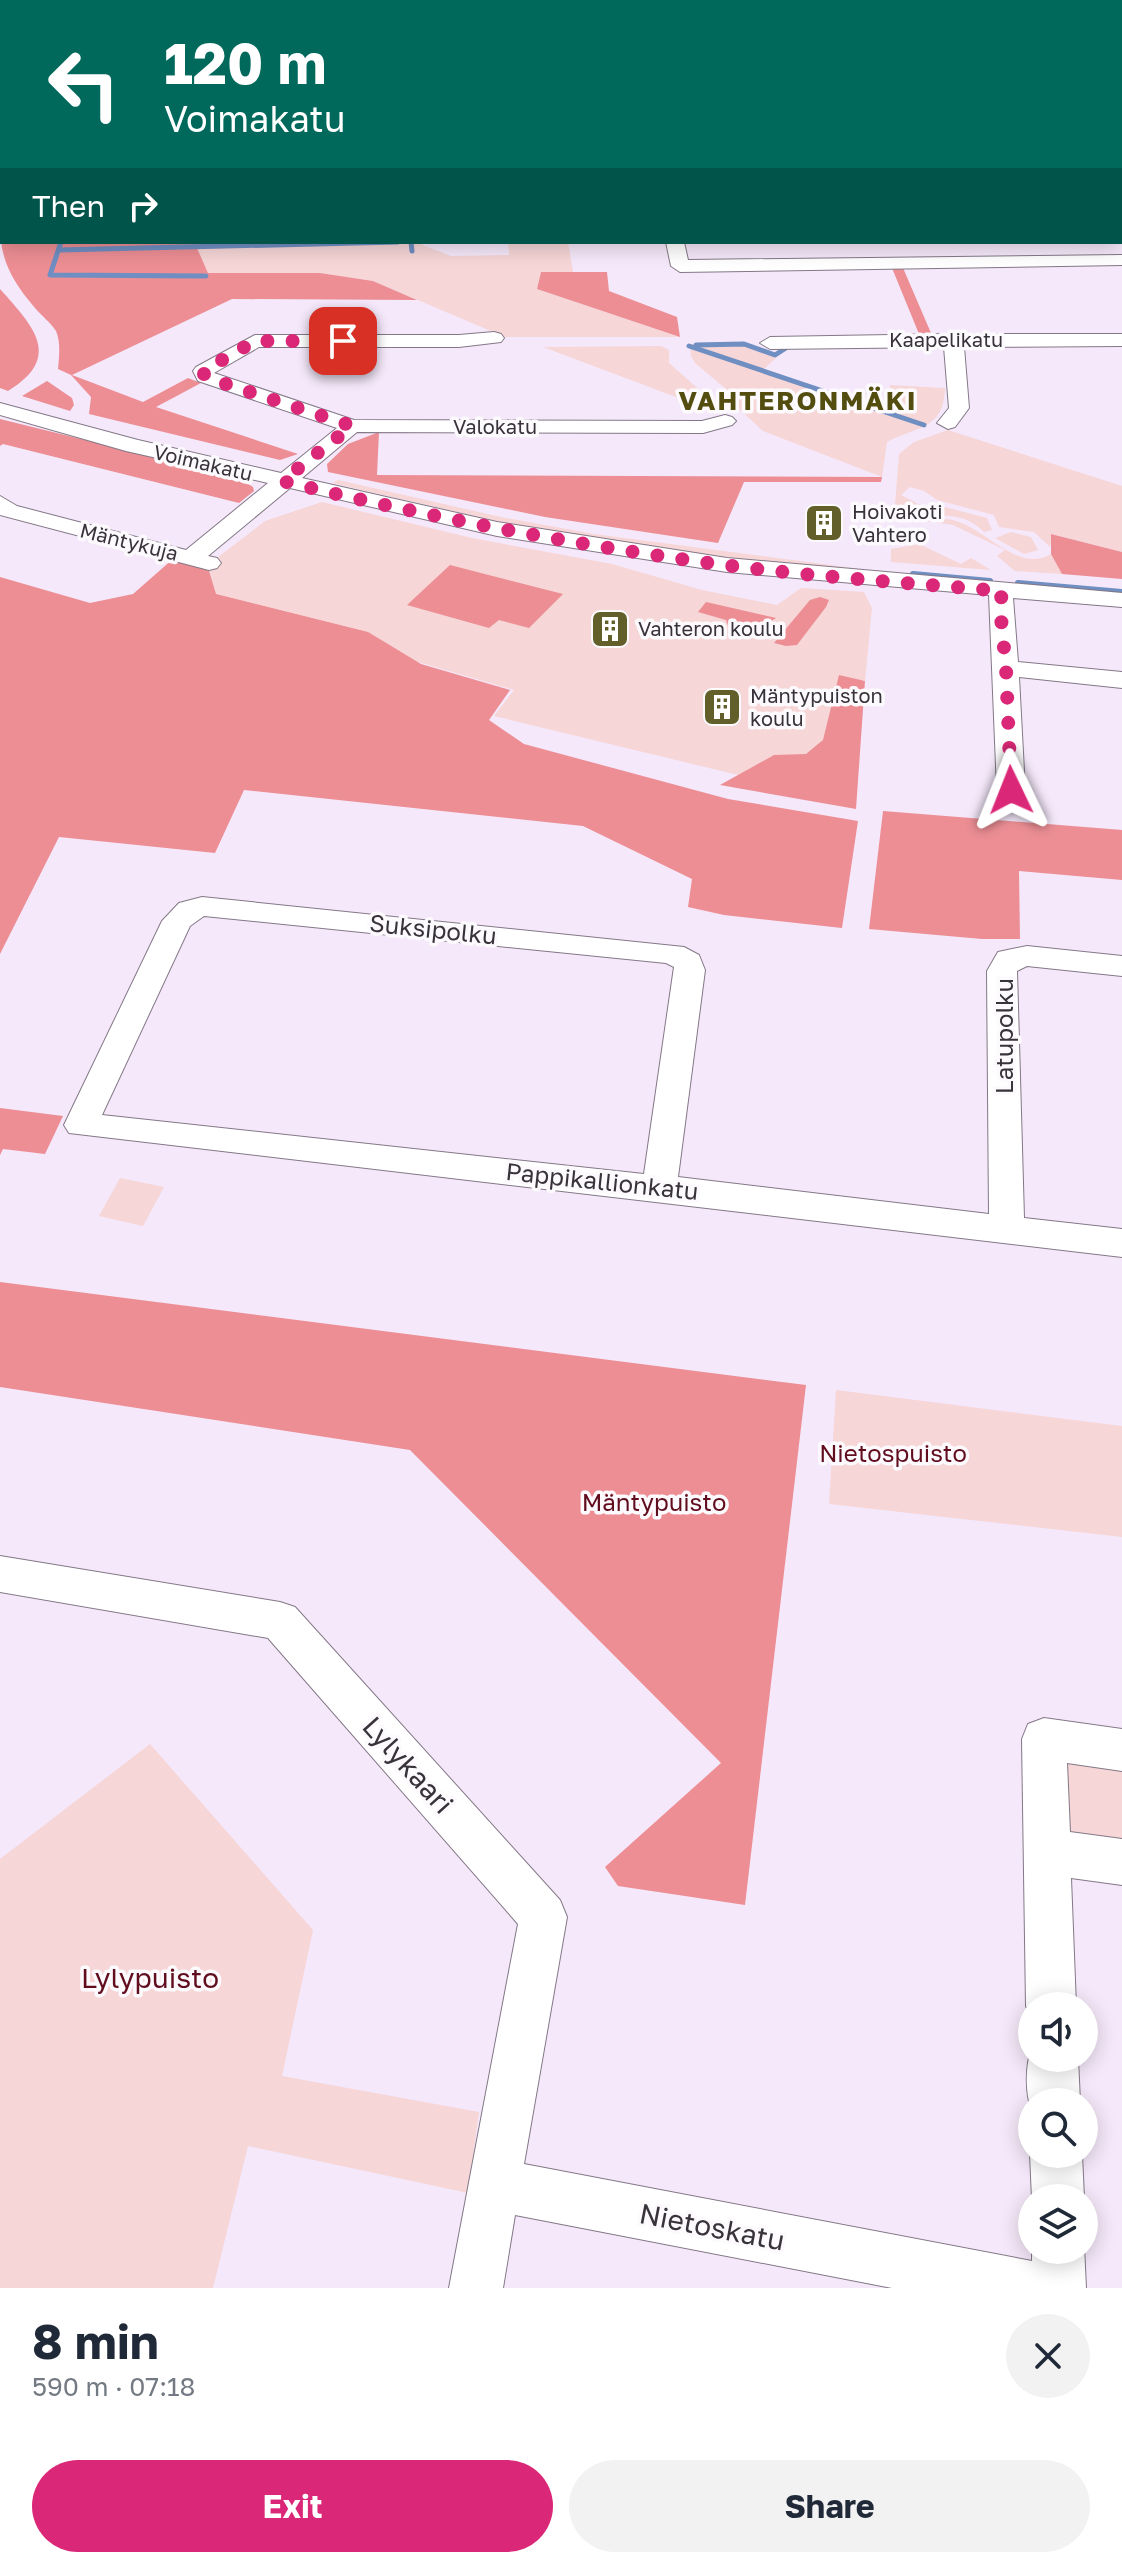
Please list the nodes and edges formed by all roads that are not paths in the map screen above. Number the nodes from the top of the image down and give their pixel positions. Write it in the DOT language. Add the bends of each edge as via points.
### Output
graph roads {
  1 [pos="675,244"];
  2 [pos="1042,244"];
  3 [pos="1122,260"];
  4 [pos="1069,261"];
  5 [pos="494,338"];
  6 [pos="1122,339"];
  7 [pos="953,340"];
  8 [pos="770,343"];
  9 [pos="0,409"];
  10 [pos="725,421"];
  11 [pos="948,423"];
  12 [pos="352,426"];
  13 [pos="282,481"];
  14 [pos="0,503"];
  15 [pos="1002,591"];
  16 [pos="1122,600"];
  17 [pos="1006,668"];
  18 [pos="1122,680"];
  19 [pos="1011,790"];
  20 [pos="1122,966"];
  21 [pos="81,1125"];
  22 [pos="659,1188"];
  23 [pos="1007,1228"];
  24 [pos="1122,1243"];
  25 [pos="0,1574"];
  26 [pos="1122,1750"];
  27 [pos="1046,1852"];
  28 [pos="1122,1862"];
  29 [pos="1051,1992"];
  30 [pos="494,2185"];
  31 [pos="1059,2264"];
  32 [pos="476,2288"];
  33 [pos="1033,2288"];
  34 [pos="1059,2288"];
  1 -- 4 [label="street" via="680,266"];
  2 -- 4 [label="street"];
  3 -- 4 [label="street"];
  5 -- 12 [label="street, Valokatu" via="255,341 203,371 205,377"];
  6 -- 7 [label="street, Kaapelikatu"];
  7 -- 8 [label="street, Kaapelikatu"];
  7 -- 11 [label="street" via="959,408"];
  9 -- 13 [label="street, Voimakatu"];
  10 -- 12 [label="street, Valokatu" via="703,427"];
  12 -- 13 [label="street"];
  13 -- 14 [label="street, Mäntykuja" via="200,561 9,511"];
  13 -- 15 [label="street, Voimakatu" via="484,526 635,552"];
  15 -- 16 [label="street, Voimakatu"];
  15 -- 17 [label="street"];
  17 -- 18 [label="street"];
  17 -- 19 [label="street"];
  20 -- 23 [label="street, Latupolku" via="1027,956 1009,959 1002,971"];
  21 -- 22 [label="street, Pappikallionkatu"];
  21 -- 22 [label="street, Suksipolku" via="177,921 202,906 673,954 688,962 690,970"];
  22 -- 23 [label="street, Pappikallionkatu"];
  23 -- 24 [label="street, Pappikallionkatu"];
  25 -- 30 [label="street, Lylykaari" via="280,1621 543,1917"];
  26 -- 27 [label="street" via="1044,1739"];
  27 -- 28 [label="street"];
  27 -- 29 [label="street"];
  30 -- 32 [label="street"];
  30 -- 33 [label="street, Nietoskatu"];
  31 -- 34 [label="street"];
}
